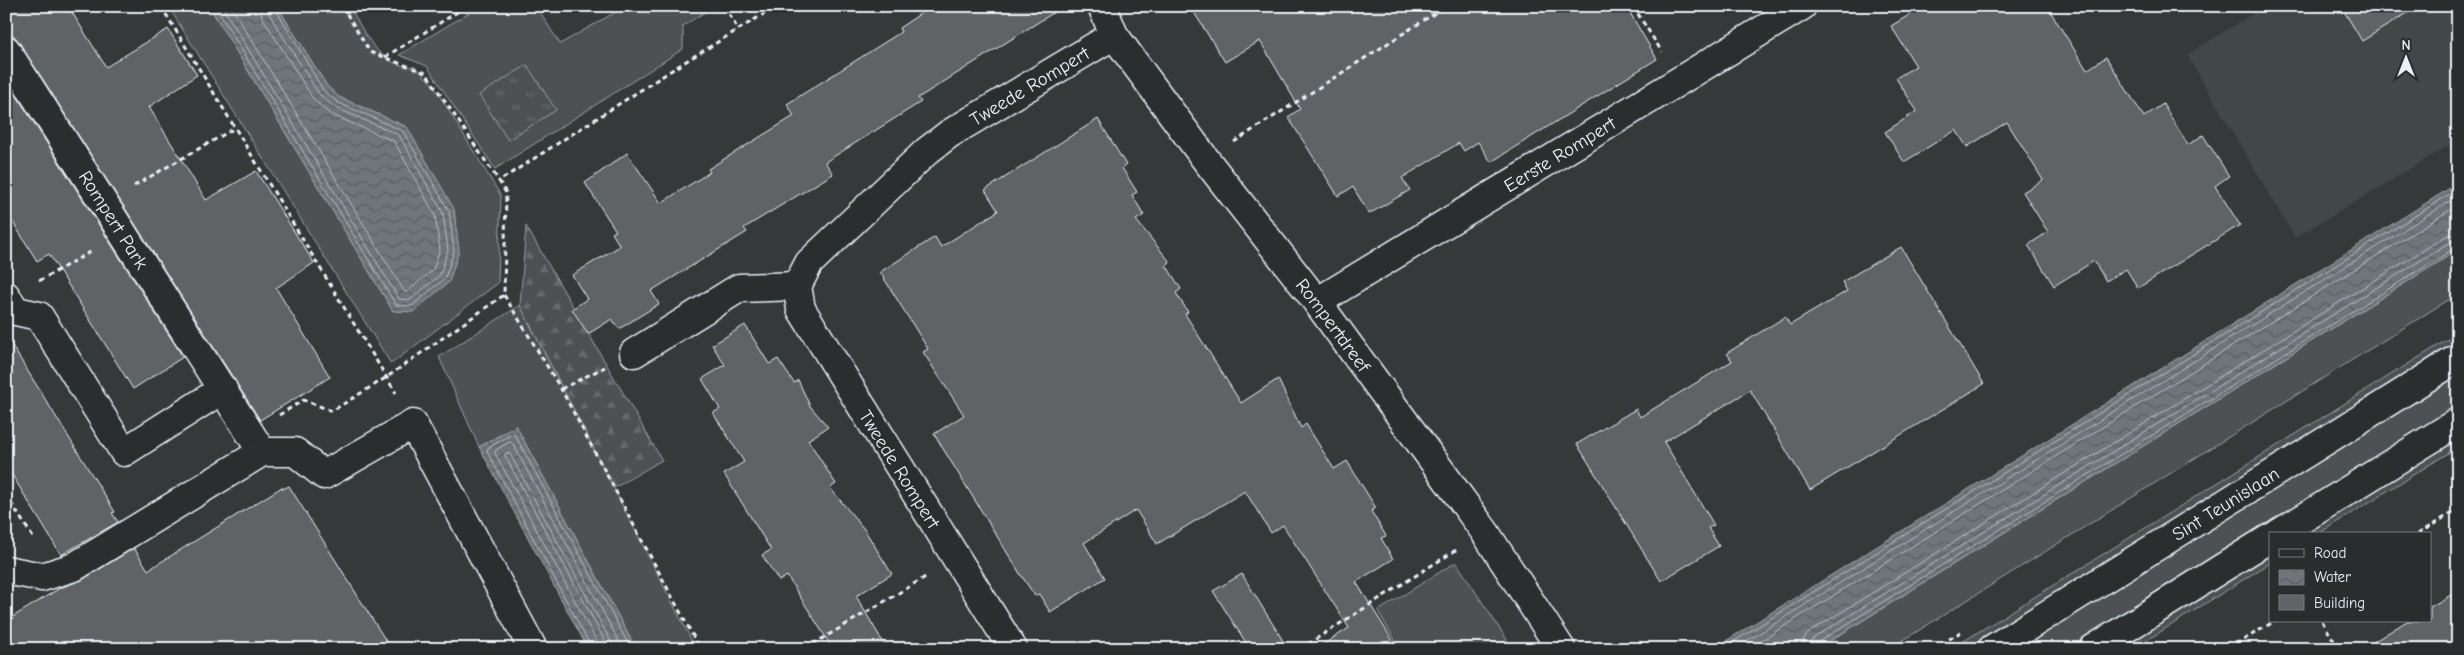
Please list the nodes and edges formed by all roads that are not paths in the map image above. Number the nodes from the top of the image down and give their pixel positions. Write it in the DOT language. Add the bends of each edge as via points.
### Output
graph roads {
  1 [pos="1102,6"];
  2 [pos="1802,6"];
  3 [pos="1114,35"];
  4 [pos="6,50"];
  5 [pos="797,286"];
  6 [pos="7,297"];
  7 [pos="1317,302"];
  8 [pos="634,353"];
  9 [pos="2458,358"];
  10 [pos="223,389"];
  11 [pos="2458,422"];
  12 [pos="256,443"];
  13 [pos="2281,532"];
  14 [pos="2269,539"];
  15 [pos="6,570"];
  16 [pos="533,649"];
  17 [pos="1013,649"];
  18 [pos="1561,649"];
  19 [pos="1992,649"];
  20 [pos="2093,649"];
  1 -- 3 [label="street, Rompertdreef"];
  2 -- 7 [label="street, Eerste Rompert"];
  3 -- 5 [label="street, Tweede Rompert" via="948,134 809,263"];
  3 -- 7 [label="street, Rompertdreef"];
  4 -- 10 [label="street, Rompert Park"];
  5 -- 8 [label="street" via="739,288"];
  5 -- 17 [label="street, Tweede Rompert" via="801,309"];
  6 -- 10 [label="street" via="16,311 39,316 124,452"];
  7 -- 18 [label="street, Rompertdreef" via="1485,532"];
  9 -- 19 [label="street, Sint Teunislaan"];
  10 -- 12 [label="street, Rompert Park"];
  11 -- 13 [label="street"];
  12 -- 15 [label="street" via="74,567 42,577"];
  12 -- 16 [label="street" via="295,452 324,475 413,424"];
  14 -- 20 [label="street"];
}
